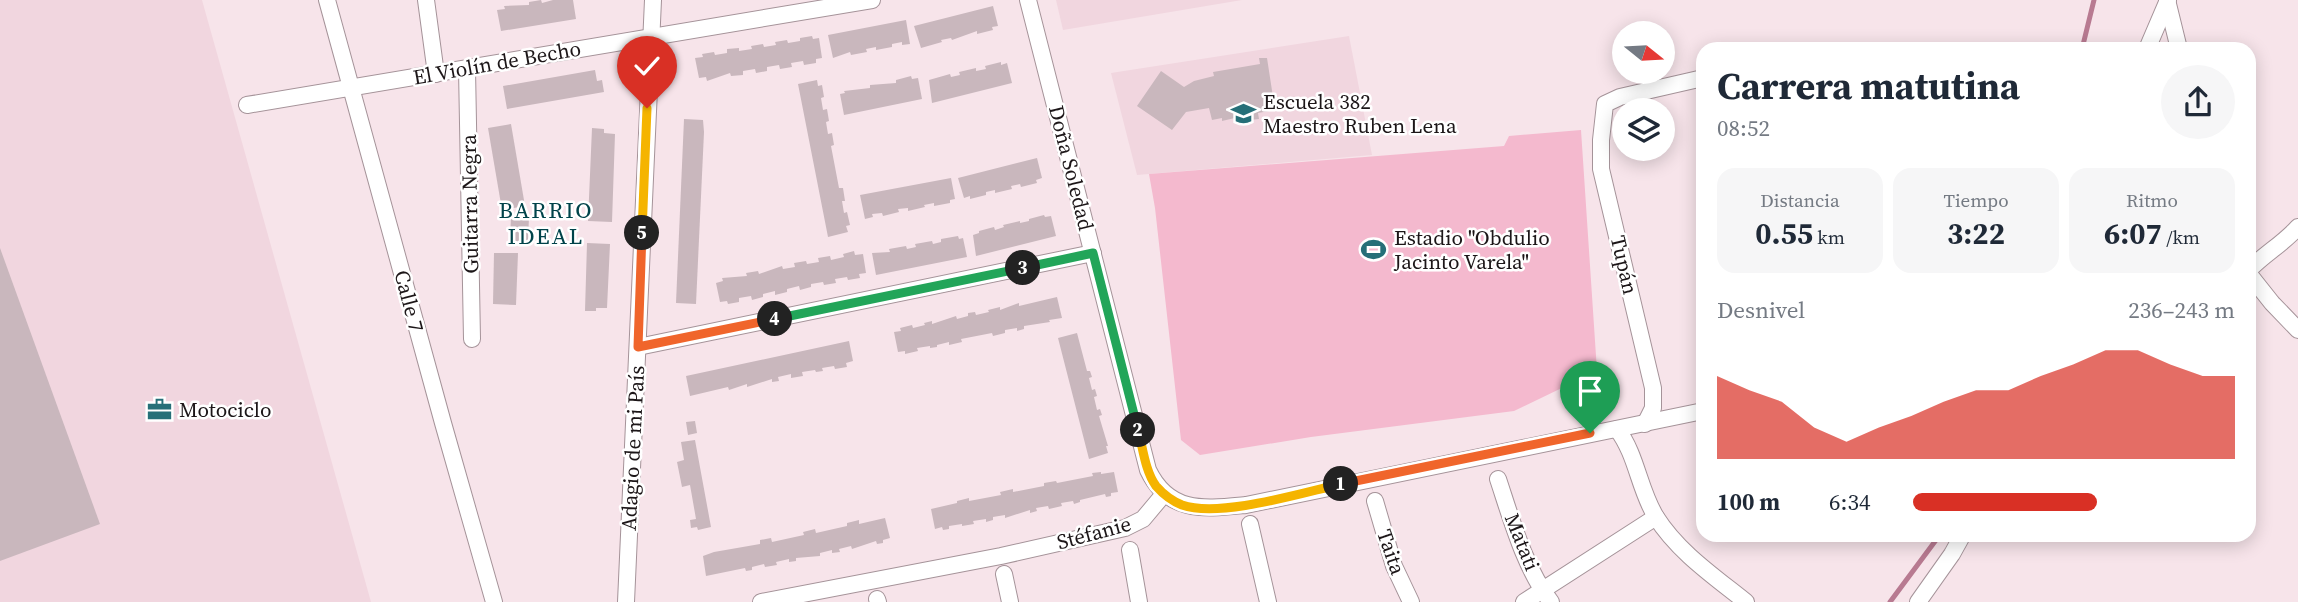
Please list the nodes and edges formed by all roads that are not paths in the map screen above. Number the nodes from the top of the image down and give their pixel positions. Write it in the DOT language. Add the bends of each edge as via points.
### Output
graph roads {
  1 [pos="327,0"];
  2 [pos="426,0"];
  3 [pos="653,0"];
  4 [pos="872,0"];
  5 [pos="1028,0"];
  6 [pos="2167,0"];
  7 [pos="651,37"];
  8 [pos="2150,42"];
  9 [pos="2177,42"];
  10 [pos="467,68"];
  11 [pos="436,74"];
  12 [pos="1696,80"];
  13 [pos="351,88"];
  14 [pos="247,106"];
  15 [pos="2298,227"];
  16 [pos="1093,253"];
  17 [pos="2256,263"];
  18 [pos="2256,281"];
  19 [pos="2298,330"];
  20 [pos="472,339"];
  21 [pos="638,347"];
  22 [pos="1696,413"];
  23 [pos="1645,424"];
  24 [pos="1617,429"];
  25 [pos="1498,479"];
  26 [pos="1164,494"];
  27 [pos="1375,501"];
  28 [pos="1656,517"];
  29 [pos="1250,524"];
  30 [pos="1959,542"];
  31 [pos="1130,550"];
  32 [pos="1004,574"];
  33 [pos="1547,596"];
  34 [pos="494,602"];
  35 [pos="626,602"];
  36 [pos="761,602"];
  37 [pos="1010,602"];
  38 [pos="1139,602"];
  39 [pos="1268,602"];
  40 [pos="1410,602"];
  41 [pos="1524,602"];
  42 [pos="1746,602"];
  43 [pos="1918,602"];
  1 -- 13 [label="street, Calle 7"];
  2 -- 11 [label="street"];
  3 -- 7 [label="street, Adagio de mi País"];
  4 -- 7 [label="street, El Violín de Becho"];
  5 -- 16 [label="street, Doña Soledad"];
  6 -- 8 [label="street"];
  6 -- 9 [label="street"];
  7 -- 10 [label="street, El Violín de Becho"];
  7 -- 21 [label="street, Adagio de mi País"];
  10 -- 11 [label="street, El Violín de Becho"];
  10 -- 20 [label="street, Guitarra Negra"];
  11 -- 13 [label="street, El Violín de Becho"];
  12 -- 23 [label="street, Tupán" via="1605,103 1601,169 1653,388 1653,408"];
  13 -- 14 [label="street, El Violín de Becho"];
  13 -- 34 [label="street, Calle 7"];
  15 -- 17 [label="street"];
  16 -- 21 [label="street"];
  16 -- 26 [label="street, Doña Soledad" via="1148,470"];
  18 -- 19 [label="street"];
  21 -- 35 [label="street, Adagio de mi País"];
  22 -- 23 [label="street"];
  23 -- 24 [label="street"];
  24 -- 26 [label="street" via="1246,505 1199,508 1181,505"];
  24 -- 28 [label="street"];
  25 -- 33 [label="street, Matati" via="1512,522"];
  26 -- 36 [label="street, Stéfanie" via="1143,519 1125,528"];
  27 -- 40 [label="street, Taita"];
  28 -- 33 [label="street"];
  28 -- 42 [label="street" via="1694,561"];
  29 -- 39 [label="street"];
  30 -- 43 [label="street"];
  31 -- 38 [label="street"];
  32 -- 37 [label="street"];
  33 -- 41 [label="street"];
}
